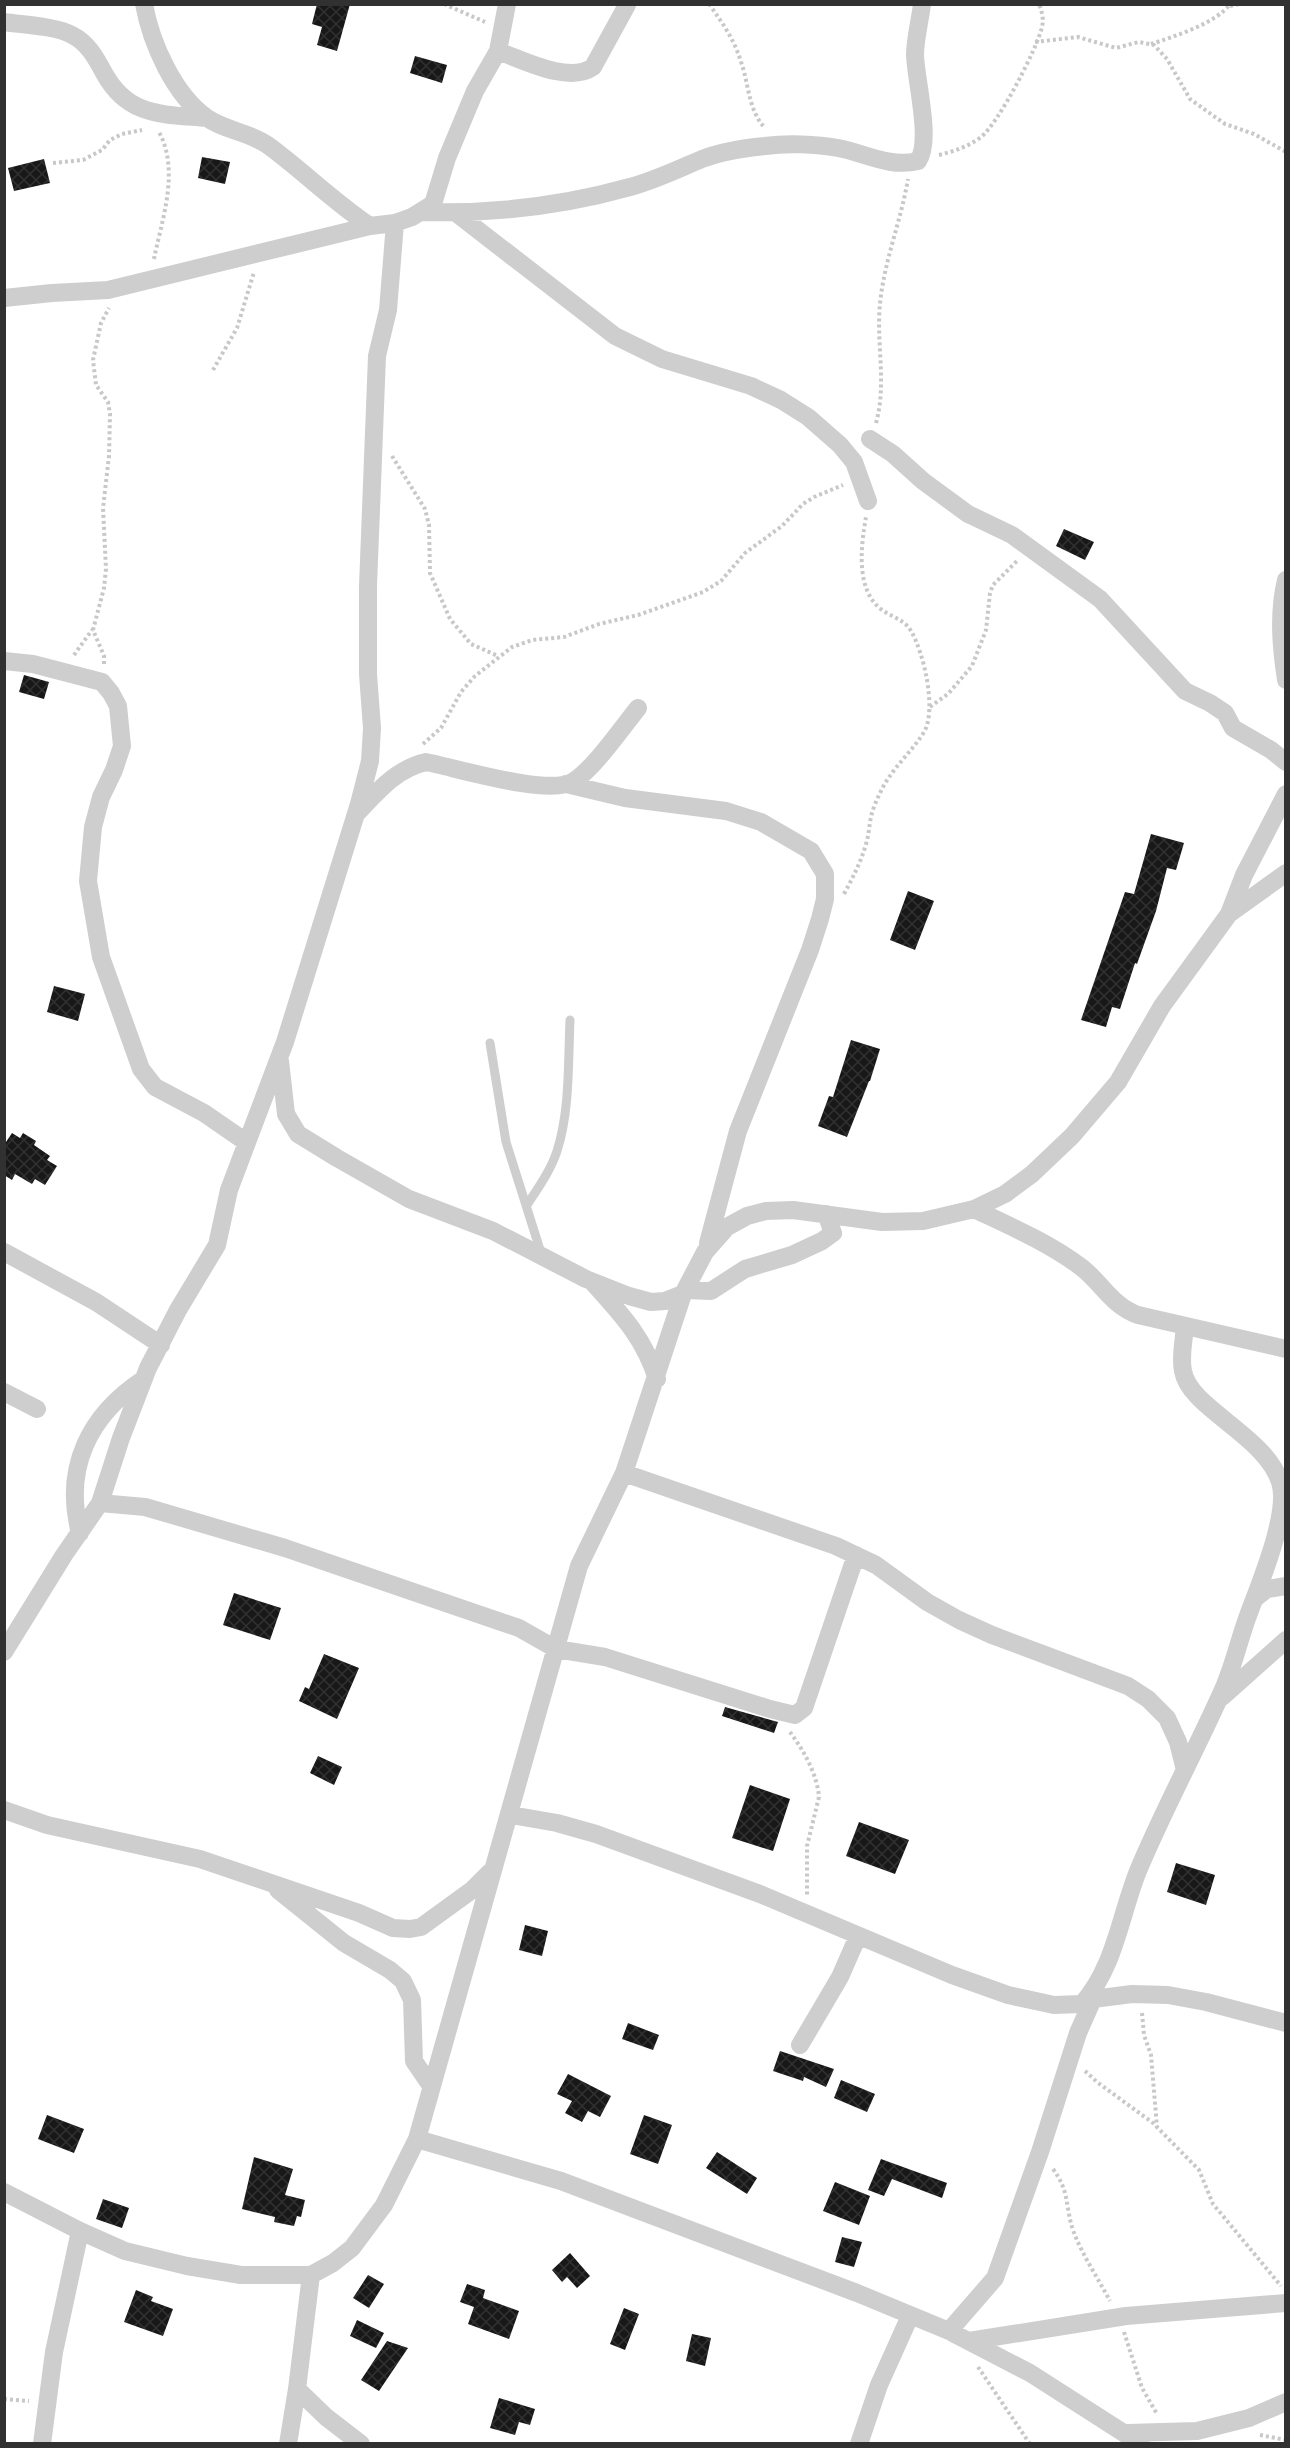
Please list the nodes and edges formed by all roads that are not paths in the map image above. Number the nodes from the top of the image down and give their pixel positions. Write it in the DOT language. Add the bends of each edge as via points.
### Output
graph roads {
  1 [pos="144,4"];
  2 [pos="507,4"];
  3 [pos="922,4"];
  4 [pos="627,5"];
  5 [pos="4,22"];
  6 [pos="498,51"];
  7 [pos="207,118"];
  8 [pos="422,212"];
  9 [pos="456,213"];
  10 [pos="394,223"];
  11 [pos="370,226"];
  12 [pos="4,298"];
  13 [pos="870,440"];
  14 [pos="868,501"];
  15 [pos="1286,580"];
  16 [pos="4,661"];
  17 [pos="1286,680"];
  18 [pos="638,708"];
  19 [pos="1285,763"];
  20 [pos="566,784"];
  21 [pos="1286,794"];
  22 [pos="356,814"];
  23 [pos="1286,873"];
  24 [pos="1229,914"];
  25 [pos="570,1020"];
  26 [pos="490,1043"];
  27 [pos="279,1057"];
  28 [pos="246,1142"];
  29 [pos="527,1205"];
  30 [pos="974,1209"];
  31 [pos="826,1214"];
  32 [pos="4,1252"];
  33 [pos="705,1252"];
  34 [pos="543,1256"];
  35 [pos="591,1281"];
  36 [pos="684,1292"];
  37 [pos="1185,1326"];
  38 [pos="160,1345"];
  39 [pos="1286,1349"];
  40 [pos="657,1378"];
  41 [pos="144,1379"];
  42 [pos="4,1392"];
  43 [pos="37,1409"];
  44 [pos="624,1473"];
  45 [pos="100,1503"];
  46 [pos="80,1533"];
  47 [pos="856,1555"];
  48 [pos="1286,1586"];
  49 [pos="1254,1599"];
  50 [pos="1286,1640"];
  51 [pos="556,1649"];
  52 [pos="4,1652"];
  53 [pos="1218,1701"];
  54 [pos="1185,1770"];
  55 [pos="4,1810"];
  56 [pos="511,1815"];
  57 [pos="492,1870"];
  58 [pos="272,1884"];
  59 [pos="858,1936"];
  60 [pos="1087,2001"];
  61 [pos="1286,2023"];
  62 [pos="800,2045"];
  63 [pos="431,2086"];
  64 [pos="417,2139"];
  65 [pos="4,2192"];
  66 [pos="80,2231"];
  67 [pos="311,2275"];
  68 [pos="1286,2303"];
  69 [pos="910,2316"];
  70 [pos="949,2331"];
  71 [pos="969,2341"];
  72 [pos="297,2389"];
  73 [pos="1286,2402"];
  74 [pos="1124,2437"];
  75 [pos="42,2444"];
  76 [pos="288,2444"];
  77 [pos="361,2444"];
  78 [pos="859,2444"];
  1 -- 7 [label="street" via="160,59"];
  2 -- 6 [label="street"];
  3 -- 9 [label="street" via="915,53 924,148 912,163 875,160 836,148 767,145 731,150 672,173 581,199 533,208"];
  4 -- 6 [label="street" via="588,70 569,75"];
  5 -- 7 [label="street" via="62,30 74,36 95,57 122,99 158,125"];
  6 -- 8 [label="street" via="475,91 432,204"];
  7 -- 11 [label="street" via="267,145"];
  8 -- 9 [label="street"];
  8 -- 10 [label="street"];
  9 -- 14 [label="street" via="615,336 662,359 751,386 808,417 854,462"];
  10 -- 11 [label="street"];
  10 -- 22 [label="street" via="388,310 377,356 368,674 370,761"];
  11 -- 12 [label="street" via="117,288"];
  13 -- 19 [label="street" via="968,514 1012,535 1100,599 1185,692 1225,713 1233,728"];
  15 -- 17 [label="street" via="1281,602 1281,646"];
  16 -- 28 [label="street" via="33,664 102,682 118,706 122,746 93,827 88,881 101,957 141,1069 155,1087 204,1113"];
  18 -- 20 [label="street" via="591,765"];
  20 -- 22 [label="street" via="533,784 426,762 410,766 391,779"];
  20 -- 33 [label="street" via="625,798 726,811 761,822 810,851 825,874 820,919 738,1131"];
  21 -- 24 [label="street" via="1244,875"];
  22 -- 27 [label="street"];
  23 -- 24 [label="street"];
  24 -- 30 [label="street" via="1162,1006 1118,1082 1072,1136 1032,1174 1005,1194"];
  25 -- 29 [label="lane" via="564,1119 558,1151"];
  26 -- 29 [label="lane" via="506,1142"];
  27 -- 28 [label="street"];
  27 -- 34 [label="street" via="286,1114 298,1134 409,1199 493,1231"];
  28 -- 38 [label="street" via="229,1190 217,1245"];
  29 -- 34 [label="lane"];
  30 -- 31 [label="street" via="923,1221 882,1222"];
  30 -- 37 [label="street" via="1031,1236 1082,1268 1123,1309"];
  31 -- 33 [label="street" via="793,1210 747,1216 727,1227"];
  31 -- 36 [label="street" via="833,1233 822,1241 745,1269 711,1291"];
  32 -- 38 [label="street" via="96,1302"];
  33 -- 36 [label="street"];
  34 -- 35 [label="street"];
  35 -- 36 [label="street" via="651,1302 665,1301"];
  35 -- 40 [label="street" via="644,1344"];
  36 -- 40 [label="street"];
  37 -- 39 [label="street"];
  37 -- 49 [label="street" via="1183,1373 1192,1390 1258,1446 1281,1483 1277,1530"];
  38 -- 41 [label="street"];
  40 -- 44 [label="street"];
  41 -- 45 [label="street"];
  41 -- 46 [label="street" via="106,1409 79,1460 73,1487"];
  42 -- 43 [label="street"];
  44 -- 47 [label="street" via="817,1538"];
  44 -- 51 [label="street" via="579,1566"];
  45 -- 46 [label="street"];
  45 -- 51 [label="street" via="145,1507 285,1548 519,1628"];
  46 -- 52 [label="street"];
  47 -- 51 [label="street" via="804,1708 795,1715 605,1658"];
  47 -- 54 [label="street" via="959,1620 1128,1686 1148,1699 1167,1718"];
  48 -- 49 [label="street" via="1267,1589"];
  49 -- 53 [label="street"];
  50 -- 53 [label="street"];
  51 -- 56 [label="street"];
  53 -- 54 [label="street"];
  54 -- 60 [label="street" via="1138,1872 1105,1969"];
  55 -- 58 [label="street" via="47,1825 200,1859"];
  56 -- 57 [label="street"];
  56 -- 59 [label="street" via="596,1834 760,1894"];
  57 -- 58 [label="street" via="422,1927 410,1929 393,1928"];
  57 -- 63 [label="street"];
  58 -- 63 [label="street" via="344,1943 403,1981 412,2000 414,2061"];
  59 -- 60 [label="street" via="1008,1995 1054,2005"];
  59 -- 62 [label="street" via="840,1977"];
  60 -- 61 [label="street" via="1168,1995"];
  60 -- 70 [label="street" via="1006,2251 994,2278"];
  63 -- 64 [label="street"];
  64 -- 67 [label="street" via="384,2205 352,2248"];
  64 -- 69 [label="street" via="561,2181"];
  65 -- 66 [label="street"];
  66 -- 67 [label="street" via="125,2251 187,2266 241,2275"];
  66 -- 75 [label="street" via="54,2352"];
  67 -- 72 [label="street"];
  68 -- 71 [label="street" via="1119,2317"];
  69 -- 70 [label="street"];
  69 -- 78 [label="street" via="879,2385"];
  70 -- 71 [label="street"];
  71 -- 74 [label="street" via="1030,2373"];
  72 -- 76 [label="street"];
  72 -- 77 [label="street"];
  73 -- 74 [label="street" via="1249,2418 1197,2431"];
}
